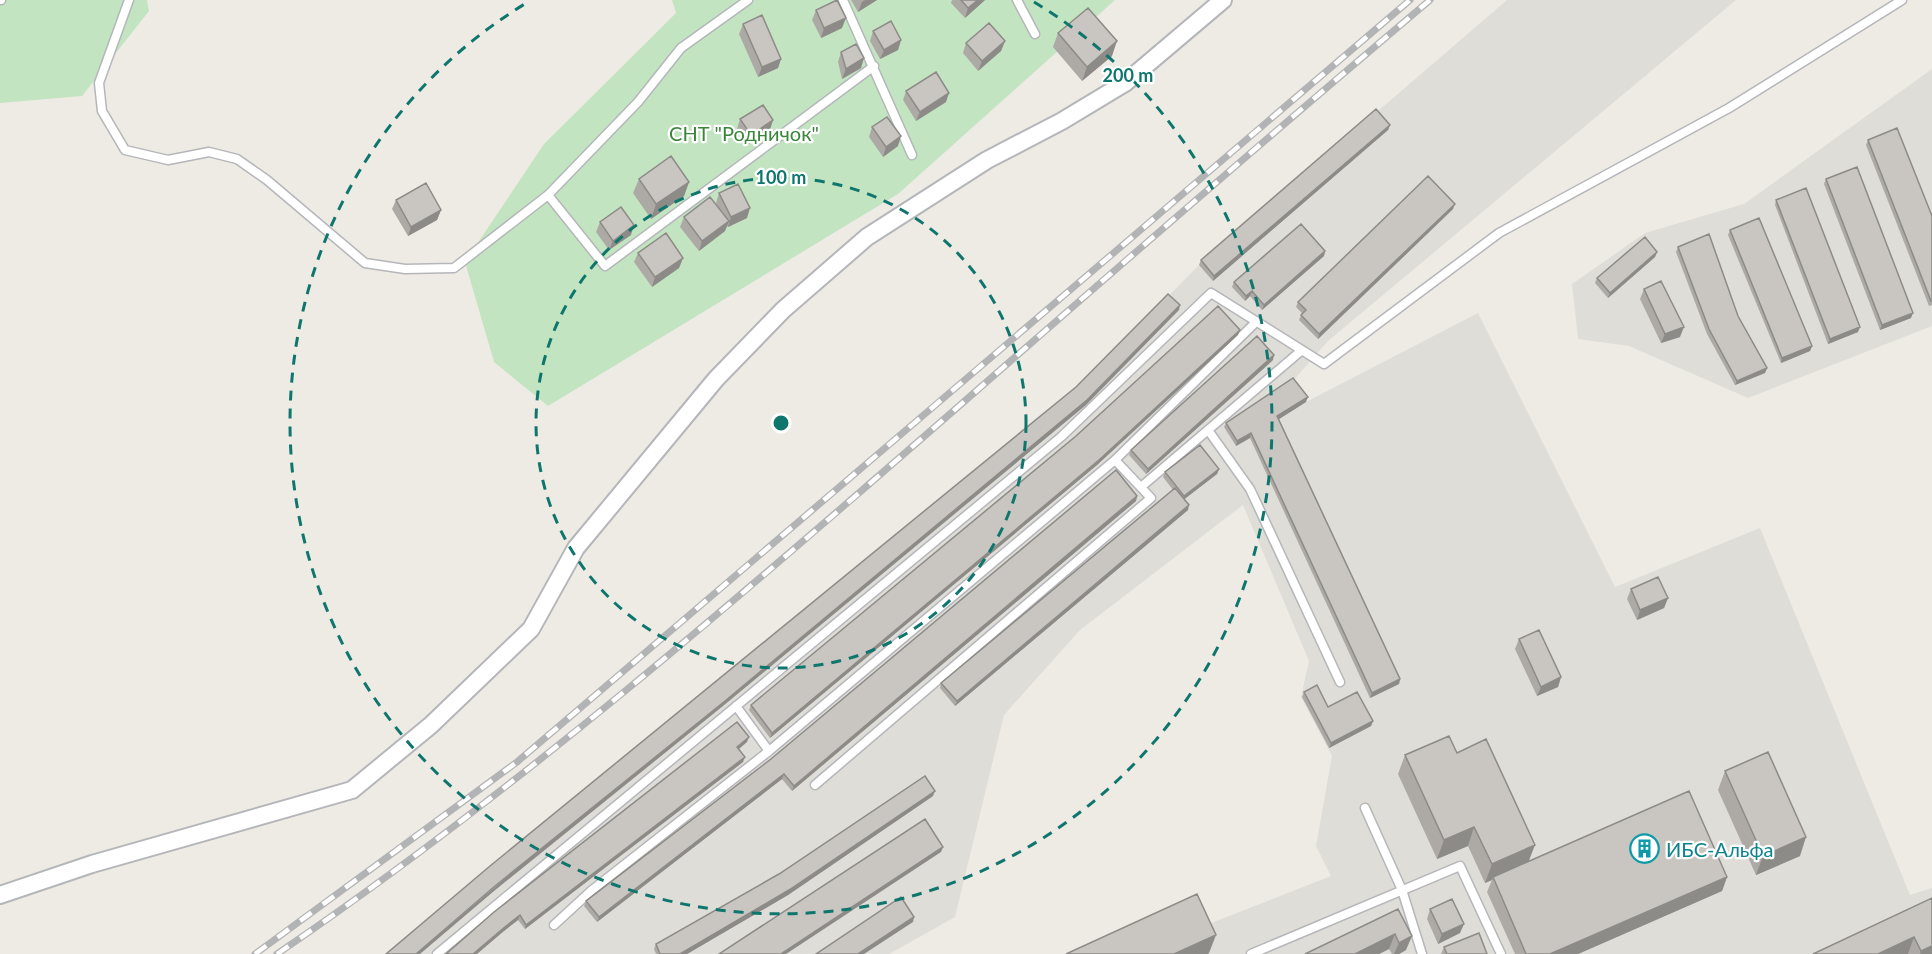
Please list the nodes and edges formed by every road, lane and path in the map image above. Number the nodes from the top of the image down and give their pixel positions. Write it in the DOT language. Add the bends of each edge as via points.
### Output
graph roads {
  1 [pos="129,0"];
  2 [pos="748,0"];
  3 [pos="843,0"];
  4 [pos="1017,0"];
  5 [pos="1223,0"];
  6 [pos="1902,0"];
  7 [pos="1035,34"];
  8 [pos="874,66"];
  9 [pos="912,155"];
  10 [pos="548,195"];
  11 [pos="1256,322"];
  12 [pos="1302,350"];
  13 [pos="1208,430"];
  14 [pos="1115,460"];
  15 [pos="1141,487"];
  16 [pos="1340,682"];
  17 [pos="736,706"];
  18 [pos="770,751"];
  19 [pos="815,785"];
  20 [pos="1365,808"];
  21 [pos="1402,890"];
  22 [pos="0,895"];
  23 [pos="554,925"];
  24 [pos="438,954"];
  25 [pos="1251,954"];
  26 [pos="1422,954"];
  27 [pos="1501,954"];
  1 -- 10 [label="lane" via="99,83 102,111 125,150 168,160 209,152 237,159 365,263 405,269 454,268"];
  2 -- 10 [label="lane" via="681,48 638,102"];
  3 -- 8 [label="lane"];
  4 -- 7 [label="lane"];
  5 -- 22 [label="street" via="1125,83 987,159 867,237 783,310 716,379 576,548 531,629 431,725 352,789 92,864"];
  6 -- 12 [label="lane" via="1729,108 1499,233 1324,364"];
  8 -- 9 [label="lane"];
  8 -- 10 [label="lane" via="605,266"];
  11 -- 12 [label="lane"];
  11 -- 14 [label="lane"];
  11 -- 17 [label="lane" via="1211,294 1061,437"];
  12 -- 13 [label="lane"];
  13 -- 15 [label="lane"];
  13 -- 16 [label="lane" via="1250,489"];
  14 -- 15 [label="lane"];
  14 -- 18 [label="lane"];
  15 -- 19 [label="lane" via="1151,498"];
  17 -- 18 [label="lane"];
  17 -- 24 [label="lane"];
  18 -- 23 [label="lane" via="591,891"];
  20 -- 21 [label="lane"];
  21 -- 25 [label="lane"];
  21 -- 26 [label="lane"];
  21 -- 27 [label="lane" via="1460,866"];
}
